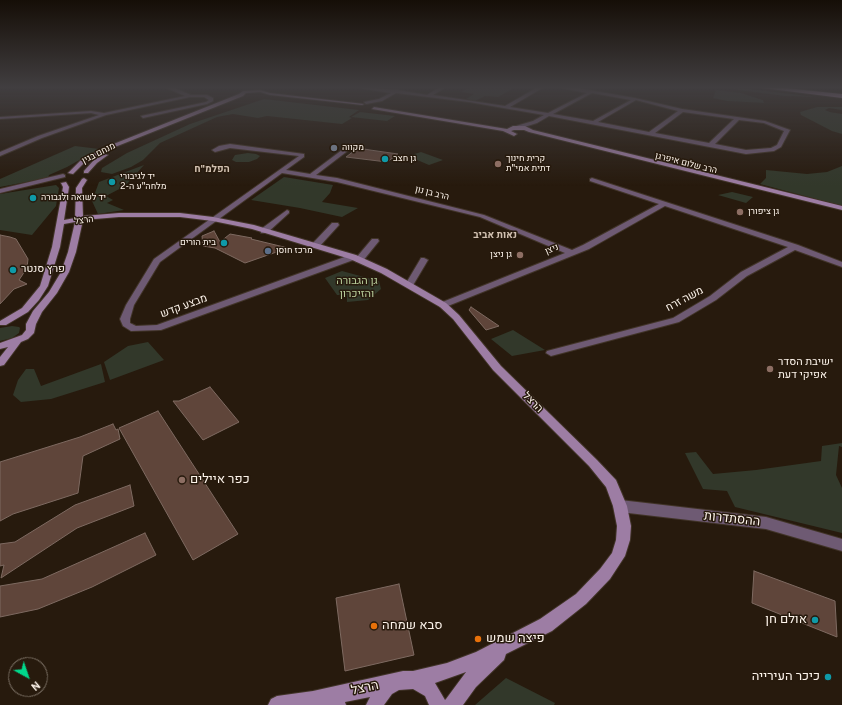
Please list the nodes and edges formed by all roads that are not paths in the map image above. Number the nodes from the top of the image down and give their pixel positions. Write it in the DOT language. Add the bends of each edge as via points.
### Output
graph roads {
  1 [pos="88,120"];
  2 [pos="179,120"];
  3 [pos="191,120"];
  4 [pos="456,120"];
  5 [pos="540,120"];
  6 [pos="577,120"];
  7 [pos="599,120"];
  8 [pos="669,120"];
  9 [pos="736,120"];
  10 [pos="749,120"];
  11 [pos="535,122"];
  12 [pos="594,123"];
  13 [pos="513,129"];
  14 [pos="528,131"];
  15 [pos="650,134"];
  16 [pos="352,145"];
  17 [pos="711,145"];
  18 [pos="216,150"];
  19 [pos="0,154"];
  20 [pos="282,171"];
  21 [pos="86,172"];
  22 [pos="71,173"];
  23 [pos="312,175"];
  24 [pos="84,180"];
  25 [pos="592,180"];
  26 [pos="67,181"];
  27 [pos="0,191"];
  28 [pos="664,204"];
  29 [pos="842,208"];
  30 [pos="287,212"];
  31 [pos="842,213"];
  32 [pos="79,221"];
  33 [pos="210,221"];
  34 [pos="60,223"];
  35 [pos="335,225"];
  36 [pos="264,232"];
  37 [pos="375,241"];
  38 [pos="316,245"];
  39 [pos="795,247"];
  40 [pos="572,253"];
  41 [pos="356,259"];
  42 [pos="424,260"];
  43 [pos="842,265"];
  44 [pos="409,285"];
  45 [pos="443,305"];
  46 [pos="1,324"];
  47 [pos="31,324"];
  48 [pos="20,340"];
  49 [pos="0,346"];
  50 [pos="551,353"];
  51 [pos="0,363"];
  52 [pos="620,506"];
  53 [pos="842,545"];
  54 [pos="512,643"];
  55 [pos="412,680"];
  56 [pos="394,683"];
  57 [pos="313,700"];
  58 [pos="277,705"];
  59 [pos="337,705"];
  60 [pos="375,705"];
  61 [pos="438,705"];
  62 [pos="452,705"];
  1 -- 19 [label="street" via="40,136"];
  2 -- 22 [label="main road, מנחם בגין" via="113,146 83,161"];
  3 -- 21 [label="main road, מנחם בגין" via="119,149 95,162"];
  4 -- 13 [label="main road"];
  5 -- 11 [label="street"];
  6 -- 12 [label="street"];
  7 -- 12 [label="street"];
  8 -- 15 [label="street"];
  9 -- 17 [label="street"];
  10 -- 17 [label="street" via="773,124 788,130 779,146 772,150 746,152"];
  11 -- 13 [label="street"];
  11 -- 14 [label="street"];
  12 -- 15 [label="street"];
  13 -- 14 [label="main road"];
  13 -- 14 [label="main road" via="516,134"];
  14 -- 29 [label="main road, הרב שלום איפרגן"];
  14 -- 31 [label="main road, הרב שלום איפרגן"];
  15 -- 17 [label="street"];
  16 -- 23 [label="street"];
  18 -- 20 [label="street" via="221,146 230,146 302,155"];
  20 -- 23 [label="street, הרב בן נון"];
  20 -- 33 [label="street"];
  21 -- 22 [label="main road"];
  21 -- 24 [label="main road, מנחם בגין" via="92,175"];
  22 -- 26 [label="main road"];
  23 -- 40 [label="street, הרב בן נון" via="482,216"];
  24 -- 26 [label="main road"];
  24 -- 32 [label="main road, מנחם בגין" via="79,188"];
  25 -- 28 [label="street"];
  26 -- 27 [label="street"];
  26 -- 34 [label="main road"];
  28 -- 39 [label="street"];
  28 -- 40 [label="street, ניצן"];
  30 -- 36 [label="street"];
  32 -- 33 [label="main road, הרצל" via="160,214 177,219"];
  32 -- 34 [label="main road, הרצל"];
  32 -- 47 [label="main road, מנחם בגין" via="65,272"];
  33 -- 36 [label="main road, הרצל"];
  33 -- 41 [label="street, מבצע קדש" via="158,261 130,304 126,324 134,329 158,328"];
  34 -- 46 [label="main road" via="56,247 44,286 25,310"];
  35 -- 38 [label="street"];
  36 -- 38 [label="main road, הרצל"];
  37 -- 41 [label="street"];
  38 -- 41 [label="main road, הרצל"];
  39 -- 43 [label="street"];
  39 -- 50 [label="street, משה זרח" via="744,274 713,298 676,320"];
  40 -- 45 [label="street, ניצן"];
  41 -- 44 [label="main road, הרצל"];
  42 -- 44 [label="street"];
  44 -- 45 [label="main road, הרצל"];
  45 -- 52 [label="main road, הרצל" via="472,334 497,368 593,463 611,484"];
  46 -- 47 [label="main road" via="27,321"];
  47 -- 48 [label="main road, מנחם בגין" via="31,331"];
  48 -- 49 [label="main road"];
  48 -- 51 [label="main road"];
  52 -- 53 [label="street, ההסתדרות" via="766,524"];
  52 -- 54 [label="main road, הרצל" via="624,526 623,540 618,556 605,574 570,608 546,625"];
  54 -- 55 [label="main road, הרצל" via="447,671"];
  54 -- 62 [label="main road, הרצל" via="485,665"];
  55 -- 56 [label="main road, הרצל"];
  55 -- 61 [label="main road" via="422,683 431,690"];
  56 -- 57 [label="main road, הרצל"];
  56 -- 60 [label="main road" via="386,688"];
  57 -- 58 [label="main road, הרצל"];
  57 -- 59 [label="main road, הרצל"];
}
